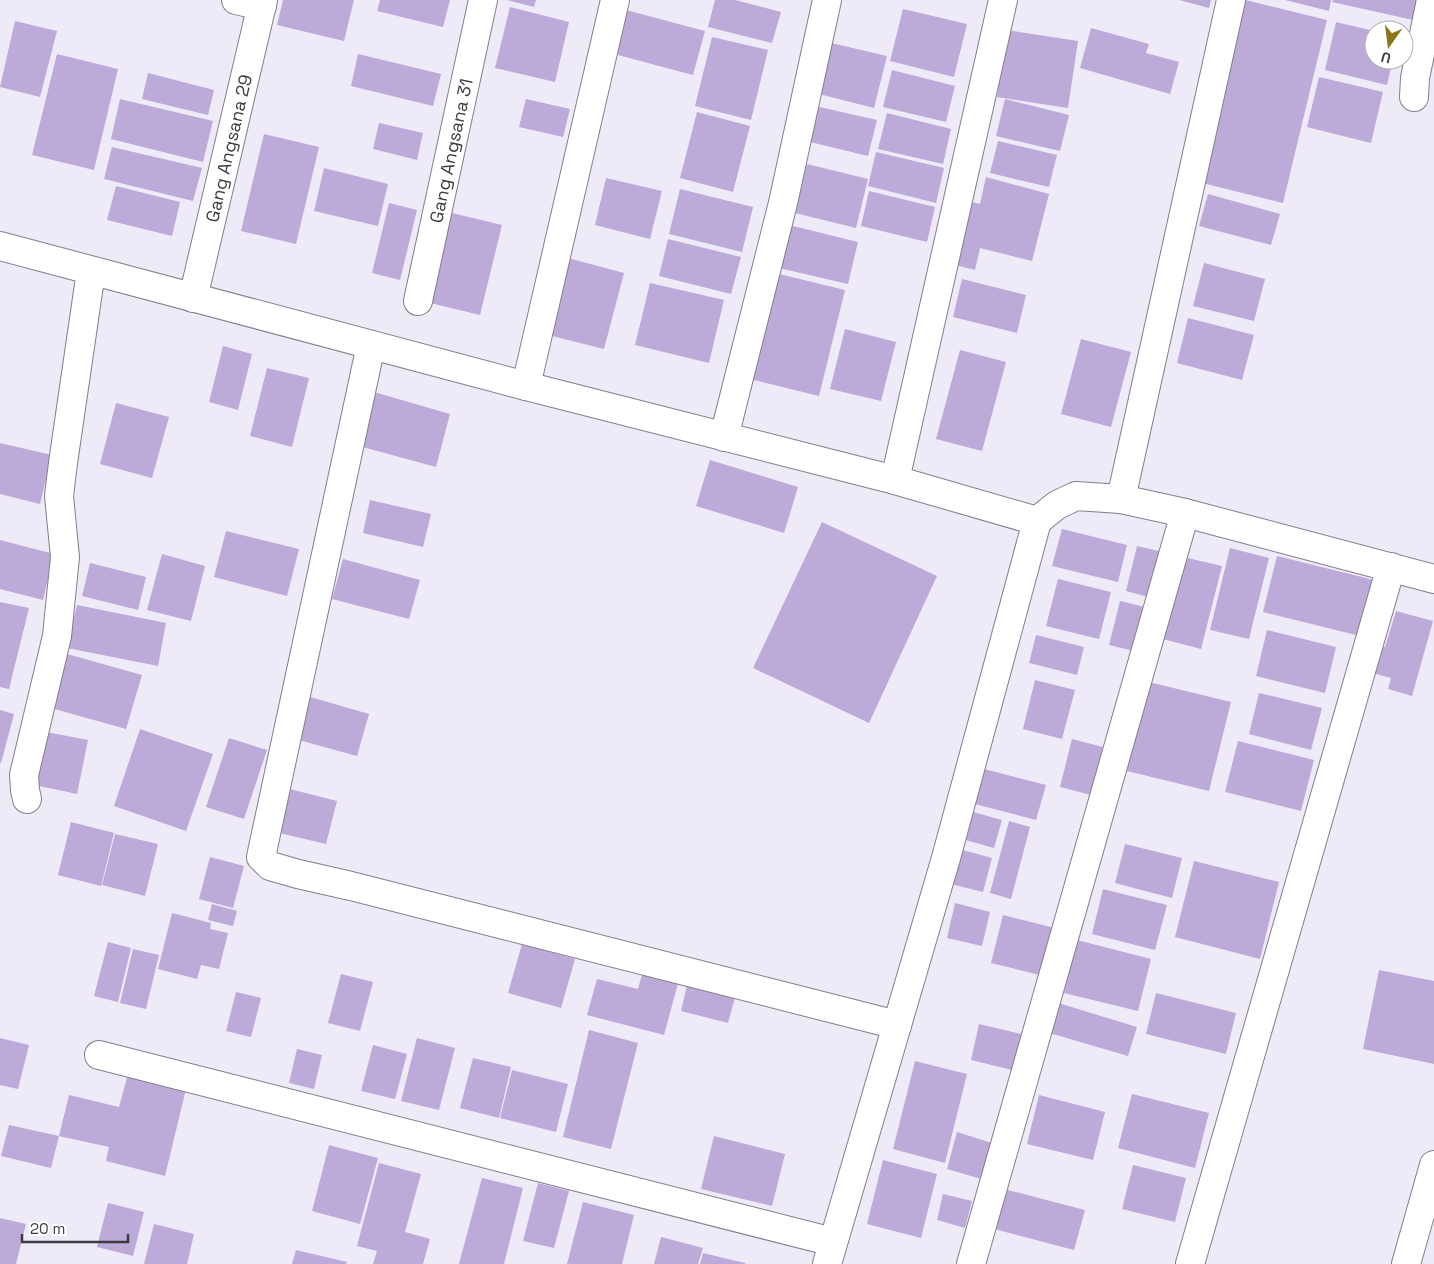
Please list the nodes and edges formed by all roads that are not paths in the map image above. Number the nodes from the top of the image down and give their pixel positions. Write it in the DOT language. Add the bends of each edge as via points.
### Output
graph roads {
  1 [pos="483,0"];
  2 [pos="615,0"];
  3 [pos="827,0"];
  4 [pos="1003,0"];
  5 [pos="1231,0"];
  6 [pos="253,2"];
  7 [pos="1431,11"];
  8 [pos="1414,97"];
  9 [pos="0,246"];
  10 [pos="91,271"];
  11 [pos="193,298"];
  12 [pos="418,301"];
  13 [pos="371,345"];
  14 [pos="526,386"];
  15 [pos="724,437"];
  16 [pos="894,480"];
  17 [pos="1121,499"];
  18 [pos="1185,513"];
  19 [pos="1037,521"];
  20 [pos="1391,567"];
  21 [pos="1434,579"];
  22 [pos="27,799"];
  23 [pos="897,1025"];
  24 [pos="100,1055"];
  25 [pos="1434,1165"];
  26 [pos="830,1253"];
  27 [pos="971,1264"];
  28 [pos="1190,1264"];
  29 [pos="1406,1264"];
  1 -- 12 [label="street, Gang Angsana 31"];
  2 -- 14 [label="street"];
  3 -- 15 [label="street" via="783,203"];
  4 -- 16 [label="street"];
  5 -- 17 [label="street"];
  6 -- 11 [label="street, Gang Angsana 29"];
  7 -- 8 [label="street" via="1415,78"];
  9 -- 10 [label="street"];
  10 -- 11 [label="street"];
  10 -- 22 [label="street" via="59,496 65,557 57,636 24,775"];
  11 -- 13 [label="street"];
  13 -- 14 [label="street"];
  13 -- 23 [label="street" via="261,857 270,866 298,874"];
  14 -- 15 [label="street"];
  15 -- 16 [label="street"];
  16 -- 19 [label="street"];
  17 -- 18 [label="street"];
  17 -- 19 [label="street" via="1076,496 1057,504"];
  18 -- 20 [label="street"];
  18 -- 27 [label="street"];
  19 -- 23 [label="street" via="946,858"];
  20 -- 21 [label="street"];
  20 -- 28 [label="street"];
  23 -- 26 [label="street"];
  24 -- 26 [label="street"];
  25 -- 29 [label="street"];
}
